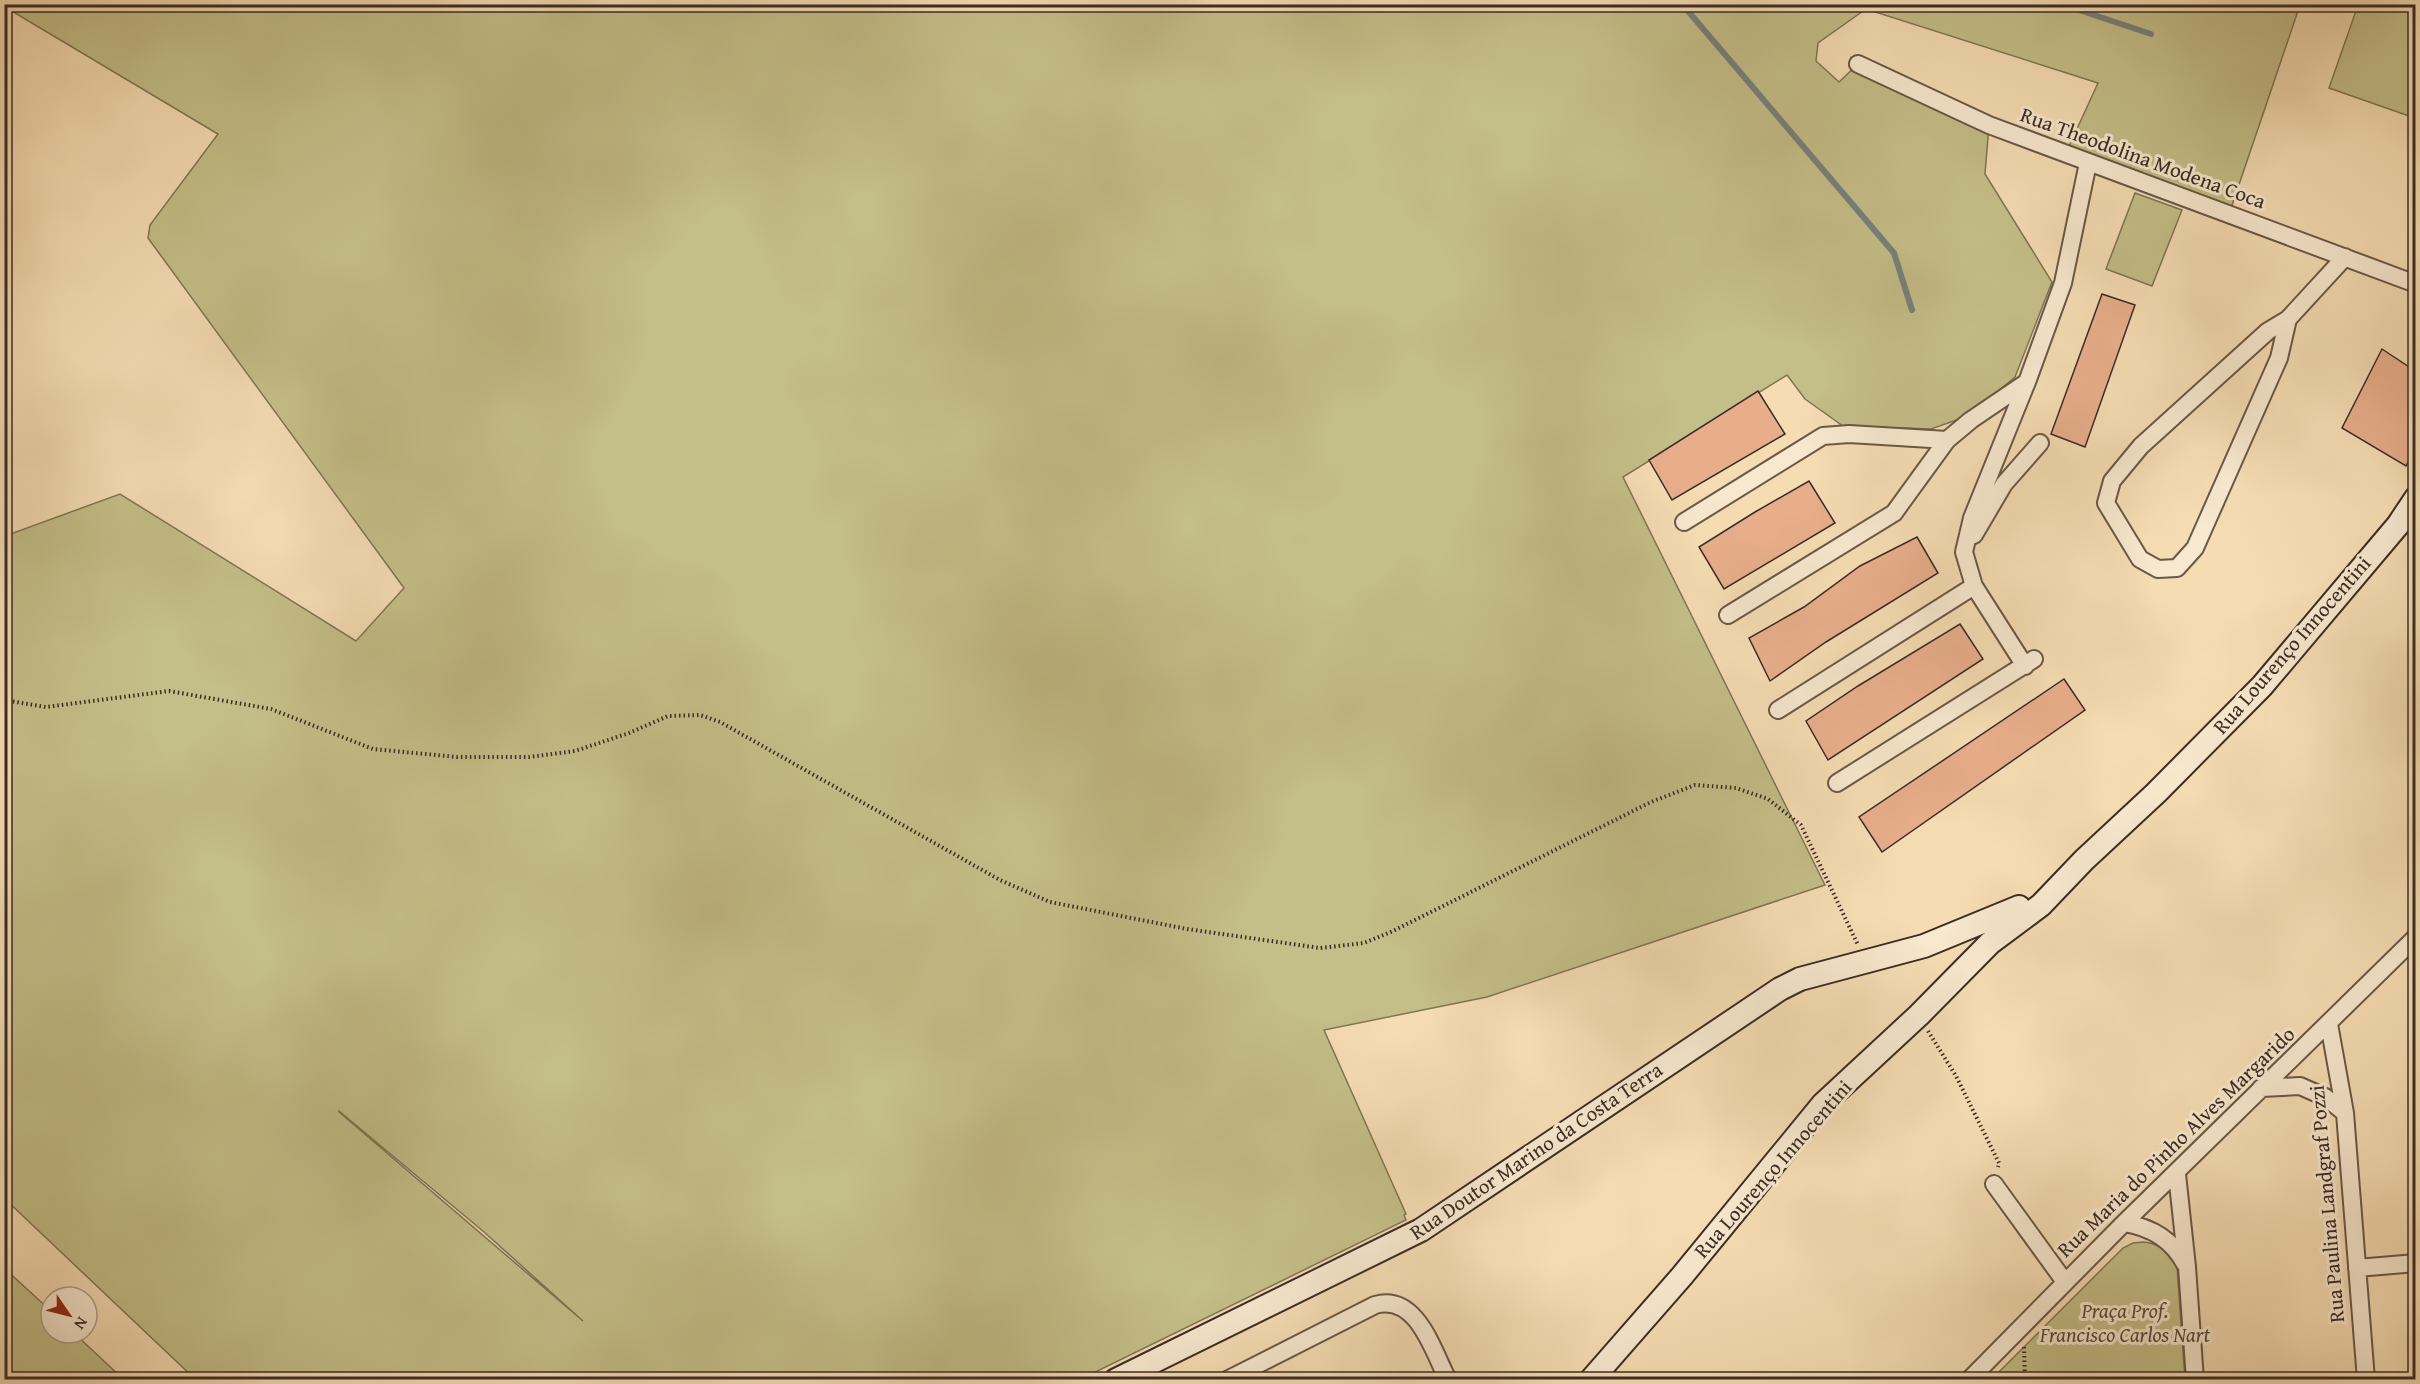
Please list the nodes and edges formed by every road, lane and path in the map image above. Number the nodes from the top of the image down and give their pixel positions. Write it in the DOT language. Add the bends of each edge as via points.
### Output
graph roads {
  1 [pos="1858,64"];
  2 [pos="2088,163"];
  3 [pos="2345,256"];
  4 [pos="2415,284"];
  5 [pos="2288,319"];
  6 [pos="2026,382"];
  7 [pos="1947,440"];
  8 [pos="2040,443"];
  9 [pos="2415,498"];
  10 [pos="1684,522"];
  11 [pos="1964,552"];
  12 [pos="1974,586"];
  13 [pos="1728,615"];
  14 [pos="4,700"];
  15 [pos="1778,710"];
  16 [pos="1837,783"];
  17 [pos="2084,860"];
  18 [pos="2019,907"];
  19 [pos="2415,937"];
  20 [pos="1990,944"];
  21 [pos="1924,946"];
  22 [pos="1865,962"];
  23 [pos="1919,1015"];
  24 [pos="2329,1024"];
  25 [pos="2261,1088"];
  26 [pos="2345,1113"];
  27 [pos="2177,1174"];
  28 [pos="1994,1184"];
  29 [pos="2124,1223"];
  30 [pos="2415,1263"];
  31 [pos="2187,1267"];
  32 [pos="2357,1268"];
  33 [pos="2065,1282"];
  34 [pos="1116,1380"];
  35 [pos="1227,1380"];
  36 [pos="1448,1380"];
  37 [pos="1591,1380"];
  38 [pos="1969,1380"];
  39 [pos="2195,1380"];
  40 [pos="2366,1380"];
  1 -- 2 [label="street, Rua Theodolina Modena Coca" via="1989,125"];
  2 -- 3 [label="street, Rua Theodolina Modena Coca"];
  2 -- 6 [label="street" via="2062,283"];
  3 -- 4 [label="street, Rua Theodolina Modena Coca"];
  3 -- 5 [label="street"];
  5 -- 5 [label="street" via="2268,331 2141,446 2112,481 2106,503 2140,559 2158,569 2177,568 2195,548 2279,358"];
  6 -- 7 [label="street"];
  6 -- 11 [label="street" via="1972,518"];
  7 -- 10 [label="street" via="1823,436"];
  7 -- 13 [label="street" via="1894,513"];
  8 -- 11 [label="street" via="2004,484"];
  9 -- 17 [label="main road, Rua Lourenço Innocentini" via="2398,525 2262,686"];
  11 -- 12 [label="street"];
  12 -- 15 [label="street"];
  12 -- 16 [label="street" via="2030,662"];
  14 -- 22 [label="path" via="46,707 169,691 271,709 373,749 457,758 529,757 575,751 668,716 700,716 720,722 1000,880 1050,902 1188,929 1320,948 1364,943 1393,931 1651,802 1695,785 1736,788 1768,799 1801,825"];
  17 -- 18 [label="main road, Rua Lourenço Innocentini"];
  17 -- 20 [label="main road, Rua Lourenço Innocentini" via="2041,905"];
  18 -- 20 [label="main road, Rua Lourenço Innocentini"];
  18 -- 21 [label="main road, Rua Doutor Marino da Costa Terra"];
  19 -- 24 [label="street, Rua Maria do Pinho Alves Margarido"];
  20 -- 21 [label="main road, Rua Doutor Marino da Costa Terra"];
  20 -- 23 [label="main road, Rua Lourenço Innocentini"];
  21 -- 22 [label="main road, Rua Doutor Marino da Costa Terra"];
  22 -- 34 [label="main road, Rua Doutor Marino da Costa Terra" via="1800,979 1780,989 1421,1230"];
  23 -- 28 [label="path" via="1956,1076 1999,1163"];
  23 -- 37 [label="main road, Rua Lourenço Innocentini" via="1823,1104"];
  24 -- 25 [label="street, Rua Maria do Pinho Alves Margarido"];
  24 -- 26 [label="street, Rua Paulina Landgraf Pozzi"];
  25 -- 26 [label="street" via="2300,1086 2325,1096"];
  25 -- 27 [label="street, Rua Maria do Pinho Alves Margarido"];
  26 -- 32 [label="street, Rua Paulina Landgraf Pozzi"];
  27 -- 29 [label="street, Rua Maria do Pinho Alves Margarido"];
  27 -- 31 [label="street"];
  28 -- 33 [label="street"];
  29 -- 31 [label="street" via="2157,1233 2175,1248"];
  29 -- 33 [label="street, Rua Maria do Pinho Alves Margarido"];
  30 -- 32 [label="street"];
  31 -- 39 [label="street"];
  32 -- 40 [label="street, Rua Paulina Landgraf Pozzi"];
  33 -- 38 [label="street, Rua Maria do Pinho Alves Margarido"];
  35 -- 36 [label="street" via="1386,1302 1397,1304 1417,1319"];
}
